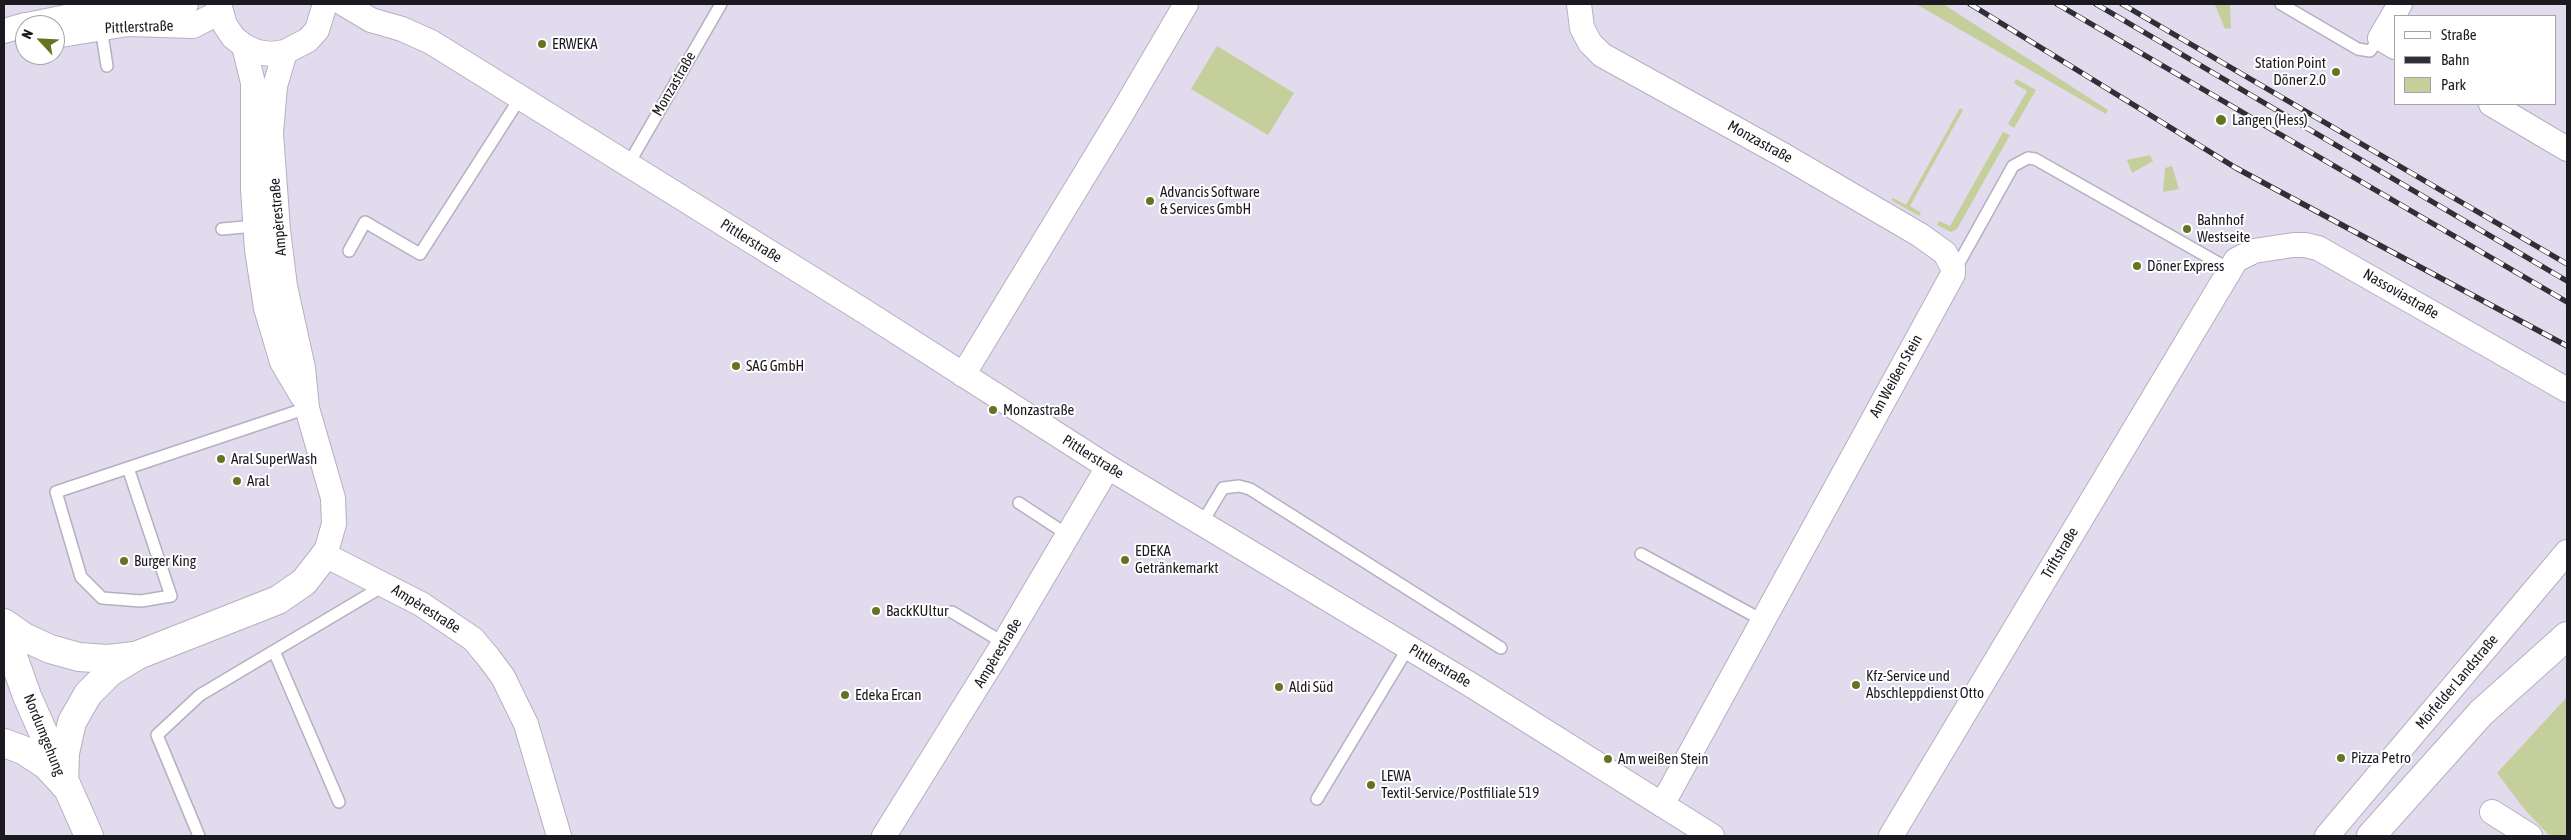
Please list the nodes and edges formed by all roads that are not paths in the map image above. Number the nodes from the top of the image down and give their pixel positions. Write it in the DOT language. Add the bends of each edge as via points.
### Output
graph roads {
  1 [pos="186,4"];
  2 [pos="325,4"];
  3 [pos="344,4"];
  4 [pos="721,4"];
  5 [pos="1579,4"];
  6 [pos="2281,4"];
  7 [pos="1179,6"];
  8 [pos="220,8"];
  9 [pos="65,17"];
  10 [pos="371,20"];
  11 [pos="2394,23"];
  12 [pos="101,28"];
  13 [pos="317,30"];
  14 [pos="65,34"];
  15 [pos="2388,42"];
  16 [pos="244,46"];
  17 [pos="285,52"];
  18 [pos="107,66"];
  19 [pos="520,98"];
  20 [pos="2493,105"];
  21 [pos="2567,149"];
  22 [pos="628,165"];
  23 [pos="256,226"];
  24 [pos="222,229"];
  25 [pos="348,251"];
  26 [pos="2229,270"];
  27 [pos="1953,274"];
  28 [pos="963,375"];
  29 [pos="2567,390"];
  30 [pos="306,397"];
  31 [pos="1108,467"];
  32 [pos="128,468"];
  33 [pos="1019,503"];
  34 [pos="1202,523"];
  35 [pos="1068,535"];
  36 [pos="2567,552"];
  37 [pos="1641,554"];
  38 [pos="326,555"];
  39 [pos="386,584"];
  40 [pos="952,612"];
  41 [pos="1762,620"];
  42 [pos="4,623"];
  43 [pos="4,631"];
  44 [pos="2567,636"];
  45 [pos="1004,643"];
  46 [pos="1408,648"];
  47 [pos="1501,648"];
  48 [pos="274,651"];
  49 [pos="138,655"];
  50 [pos="4,743"];
  51 [pos="64,785"];
  52 [pos="1317,798"];
  53 [pos="339,802"];
  54 [pos="1662,804"];
  55 [pos="2492,812"];
  56 [pos="89,836"];
  57 [pos="199,836"];
  58 [pos="559,836"];
  59 [pos="884,836"];
  60 [pos="1712,836"];
  61 [pos="1891,836"];
  62 [pos="2327,836"];
  63 [pos="2371,836"];
  64 [pos="2530,836"];
  1 -- 9 [label="street, Pittlerstraße"];
  2 -- 13 [label="street"];
  3 -- 10 [label="street, Pittlerstraße"];
  4 -- 22 [label="lane, Monzastraße"];
  5 -- 27 [label="street, Monzastraße" via="1582,28 1590,43 1602,54 1920,235 1945,253"];
  6 -- 15 [label="lane" via="2358,49 2370,51"];
  7 -- 28 [label="street" via="1121,115"];
  8 -- 12 [label="street, Pittlerstraße" via="193,26 128,24"];
  8 -- 16 [label="street" via="225,25"];
  10 -- 13 [label="street, Pittlerstraße" via="335,23"];
  10 -- 19 [label="street, Pittlerstraße" via="431,42"];
  11 -- 15 [label="street"];
  12 -- 14 [label="street, Pittlerstraße"];
  12 -- 18 [label="lane"];
  13 -- 17 [label="street" via="303,44"];
  16 -- 17 [label="street" via="257,52"];
  16 -- 23 [label="street, Ampèrestraße" via="253,84"];
  17 -- 30 [label="street, Ampèrestraße" via="274,86 271,133 285,286"];
  19 -- 22 [label="street, Pittlerstraße"];
  19 -- 25 [label="lane" via="420,254 365,222"];
  20 -- 21 [label="street"];
  22 -- 28 [label="street, Pittlerstraße"];
  23 -- 24 [label="lane"];
  23 -- 30 [label="street, Ampèrestraße" via="266,308 282,362"];
  26 -- 27 [label="lane, Am Weißen Stein" via="2035,159 2028,158 2013,166"];
  26 -- 29 [label="street, Nassoviastraße" via="2236,260 2254,251 2306,244 2318,248"];
  26 -- 61 [label="street, Triftstraße"];
  27 -- 41 [label="street, Am Weißen Stein"];
  28 -- 31 [label="street, Pittlerstraße"];
  30 -- 32 [label="lane"];
  30 -- 38 [label="street, Ampèrestraße" via="333,498 334,524"];
  31 -- 34 [label="street, Pittlerstraße"];
  31 -- 35 [label="street, Ampèrestraße"];
  32 -- 32 [label="lane" via="171,596 141,601 102,598 81,577 56,492"];
  33 -- 35 [label="lane"];
  34 -- 46 [label="street, Pittlerstraße"];
  34 -- 47 [label="lane" via="1223,488 1239,486 1250,489"];
  35 -- 45 [label="street, Ampèrestraße"];
  36 -- 62 [label="street, Mörfelder Landstraße"];
  37 -- 41 [label="lane"];
  38 -- 39 [label="street, Ampèrestraße"];
  38 -- 49 [label="main road" via="304,582 278,600"];
  39 -- 48 [label="lane"];
  39 -- 58 [label="street, Ampèrestraße" via="473,639 503,676 536,751"];
  40 -- 45 [label="lane"];
  41 -- 54 [label="street, Am Weißen Stein"];
  42 -- 49 [label="main road" via="50,650 79,657 108,659"];
  43 -- 51 [label="main road, Nordumgehung"];
  44 -- 63 [label="main road" via="2481,713"];
  45 -- 59 [label="street, Ampèrestraße"];
  46 -- 52 [label="lane"];
  46 -- 54 [label="street, Pittlerstraße"];
  48 -- 53 [label="lane"];
  48 -- 57 [label="lane" via="200,695 157,735"];
  49 -- 51 [label="main road" via="110,672 88,694 76,715 64,753"];
  50 -- 51 [label="main road" via="23,750 46,766"];
  51 -- 56 [label="main road, Nordumgehung"];
  54 -- 60 [label="street, Pittlerstraße"];
  55 -- 64 [label="street"];
}
